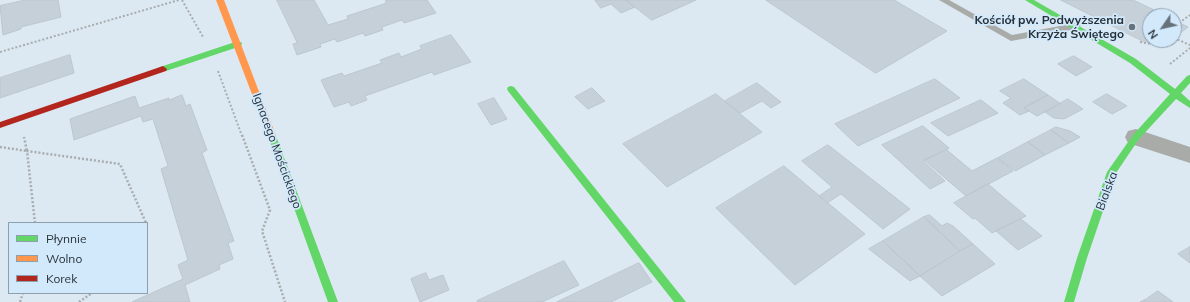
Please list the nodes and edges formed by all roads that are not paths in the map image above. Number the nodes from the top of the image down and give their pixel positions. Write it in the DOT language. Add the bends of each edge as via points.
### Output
graph roads {
  1 [pos="220,0"];
  2 [pos="943,0"];
  3 [pos="1029,0"];
  4 [pos="1076,26"];
  5 [pos="238,44"];
  6 [pos="1190,78"];
  7 [pos="511,89"];
  8 [pos="1176,92"];
  9 [pos="1190,105"];
  10 [pos="0,125"];
  11 [pos="1136,137"];
  12 [pos="1190,155"];
  13 [pos="333,302"];
  14 [pos="681,302"];
  15 [pos="1069,302"];
  1 -- 5 [label="street, Ignacego Mościckiego"];
  2 -- 4 [label="lane" via="1011,38"];
  3 -- 4 [label="street"];
  4 -- 8 [label="street" via="1121,53"];
  5 -- 10 [label="street"];
  5 -- 13 [label="street, Ignacego Mościckiego"];
  6 -- 8 [label="street, Bialska"];
  7 -- 14 [label="street"];
  8 -- 9 [label="street"];
  8 -- 11 [label="street, Bialska"];
  11 -- 12 [label="street"];
  11 -- 15 [label="street, Bialska" via="1112,172"];
}
